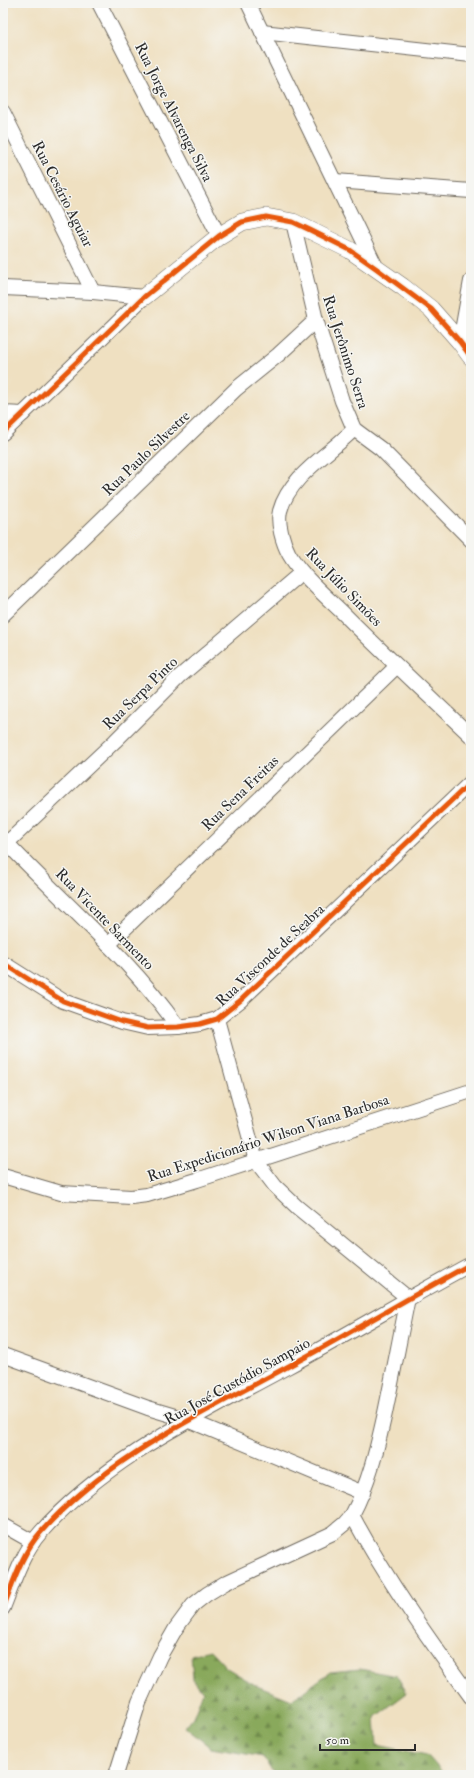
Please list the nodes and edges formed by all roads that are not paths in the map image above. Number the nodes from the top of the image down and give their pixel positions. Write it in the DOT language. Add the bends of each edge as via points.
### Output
graph roads {
  1 [pos="99,3"];
  2 [pos="248,3"];
  3 [pos="262,32"];
  4 [pos="471,55"];
  5 [pos="3,112"];
  6 [pos="336,181"];
  7 [pos="471,191"];
  8 [pos="292,222"];
  9 [pos="219,236"];
  10 [pos="377,268"];
  11 [pos="471,281"];
  12 [pos="3,288"];
  13 [pos="93,292"];
  14 [pos="144,298"];
  15 [pos="316,320"];
  16 [pos="460,342"];
  17 [pos="471,357"];
  18 [pos="3,413"];
  19 [pos="23,414"];
  20 [pos="354,429"];
  21 [pos="3,433"];
  22 [pos="471,540"];
  23 [pos="302,572"];
  24 [pos="3,615"];
  25 [pos="397,666"];
  26 [pos="471,736"];
  27 [pos="471,782"];
  28 [pos="5,841"];
  29 [pos="108,945"];
  30 [pos="3,963"];
  31 [pos="217,1019"];
  32 [pos="178,1027"];
  33 [pos="471,1091"];
  34 [pos="256,1161"];
  35 [pos="3,1176"];
  36 [pos="471,1264"];
  37 [pos="408,1298"];
  38 [pos="3,1354"];
  39 [pos="188,1420"];
  40 [pos="363,1493"];
  41 [pos="352,1515"];
  42 [pos="3,1525"];
  43 [pos="33,1542"];
  44 [pos="3,1608"];
  45 [pos="471,1697"];
  46 [pos="116,1775"];
  1 -- 9 [label="street, Rua Jorge Alvarenga Silva"];
  2 -- 3 [label="street"];
  3 -- 4 [label="street"];
  3 -- 6 [label="street"];
  5 -- 13 [label="street, Rua Cesário Aguiar"];
  6 -- 7 [label="street"];
  6 -- 10 [label="street"];
  8 -- 9 [label="street" via="266,218 242,222"];
  8 -- 10 [label="street" via="350,250"];
  8 -- 15 [label="street, Rua Jerônimo Serra"];
  9 -- 14 [label="street"];
  10 -- 16 [label="street" via="431,309"];
  11 -- 16 [label="street"];
  12 -- 13 [label="street"];
  13 -- 14 [label="street"];
  14 -- 19 [label="street"];
  15 -- 20 [label="street, Rua Jerônimo Serra" via="342,401"];
  15 -- 24 [label="street, Rua Paulo Silvestre" via="236,390"];
  16 -- 17 [label="street"];
  18 -- 19 [label="street"];
  19 -- 21 [label="street"];
  20 -- 22 [label="street, Rua Jerônimo Serra" via="381,449"];
  20 -- 23 [label="street, Rua Júlio Simões" via="305,472 289,490 280,512 281,536 289,554"];
  23 -- 25 [label="street, Rua Júlio Simões"];
  23 -- 28 [label="street, Rua Serpa Pinto" via="179,677 115,741"];
  25 -- 26 [label="street, Rua Júlio Simões"];
  25 -- 29 [label="street, Rua Sena Freitas"];
  27 -- 31 [label="street, Rua Visconde de Seabra" via="241,1000"];
  28 -- 29 [label="street, Rua Vicente Sarmento"];
  29 -- 32 [label="street, Rua Vicente Sarmento" via="160,1002"];
  30 -- 32 [label="street, Rua Visconde de Seabra" via="63,1001 96,1014 148,1028"];
  31 -- 32 [label="street, Rua Visconde de Seabra"];
  31 -- 34 [label="street"];
  33 -- 34 [label="street, Rua Expedicionário Wilson Viana Barbosa"];
  34 -- 35 [label="street, Rua Expedicionário Wilson Viana Barbosa" via="147,1194 131,1196 61,1193"];
  34 -- 37 [label="street" via="275,1186 297,1206"];
  36 -- 37 [label="street, Rua José Custódio Sampaio"];
  37 -- 39 [label="street, Rua José Custódio Sampaio"];
  37 -- 40 [label="street" via="374,1460"];
  38 -- 39 [label="street" via="148,1408"];
  39 -- 40 [label="street"];
  39 -- 43 [label="street, Rua José Custódio Sampaio" via="128,1458 99,1480 67,1506"];
  40 -- 41 [label="street"];
  41 -- 45 [label="street" via="394,1587"];
  41 -- 46 [label="street" via="333,1533 226,1583 193,1605 160,1656 139,1702"];
  42 -- 43 [label="street"];
  43 -- 44 [label="street, Rua José Custódio Sampaio"];
}
